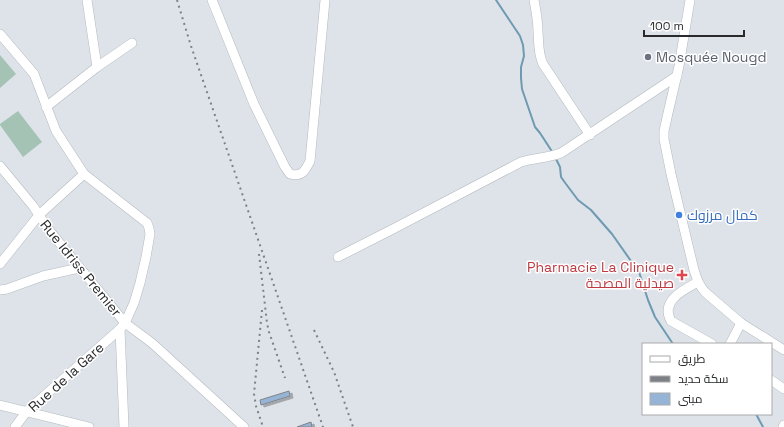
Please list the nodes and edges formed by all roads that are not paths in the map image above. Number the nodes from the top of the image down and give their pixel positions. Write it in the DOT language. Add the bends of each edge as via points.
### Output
graph roads {
  1 [pos="87,0"];
  2 [pos="212,0"];
  3 [pos="325,0"];
  4 [pos="534,0"];
  5 [pos="690,0"];
  6 [pos="0,34"];
  7 [pos="132,43"];
  8 [pos="97,67"];
  9 [pos="677,76"];
  10 [pos="46,107"];
  11 [pos="590,134"];
  12 [pos="0,166"];
  13 [pos="84,174"];
  14 [pos="39,215"];
  15 [pos="4,256"];
  16 [pos="338,257"];
  17 [pos="0,264"];
  18 [pos="79,268"];
  19 [pos="698,282"];
  20 [pos="0,290"];
  21 [pos="741,323"];
  22 [pos="122,326"];
  23 [pos="710,343"];
  24 [pos="731,343"];
  25 [pos="784,350"];
  26 [pos="772,381"];
  27 [pos="784,389"];
  28 [pos="40,400"];
  29 [pos="0,405"];
  30 [pos="28,411"];
  31 [pos="44,416"];
  32 [pos="15,427"];
  33 [pos="89,427"];
  34 [pos="124,427"];
  35 [pos="244,427"];
  1 -- 8 [label="street"];
  2 -- 3 [label="street" via="254,104 285,167 290,174 295,175 306,170 310,161"];
  4 -- 11 [label="street" via="540,58"];
  5 -- 9 [label="street"];
  6 -- 10 [label="street" via="34,74"];
  7 -- 8 [label="street"];
  8 -- 10 [label="street"];
  9 -- 11 [label="street"];
  9 -- 19 [label="street" via="664,139"];
  10 -- 13 [label="street" via="56,131"];
  11 -- 16 [label="street" via="561,153 521,162"];
  12 -- 14 [label="street, Rue Idriss Premier"];
  13 -- 14 [label="street"];
  13 -- 22 [label="street" via="147,223 149,228 142,276 134,303"];
  14 -- 15 [label="street"];
  14 -- 18 [label="street, Rue Idriss Premier"];
  15 -- 17 [label="street"];
  18 -- 20 [label="street"];
  18 -- 22 [label="street, Rue Idriss Premier"];
  19 -- 21 [label="street" via="706,293"];
  19 -- 23 [label="street" via="675,297 667,311 671,321"];
  21 -- 24 [label="street"];
  21 -- 25 [label="street"];
  22 -- 28 [label="street, Rue de la Gare"];
  22 -- 34 [label="street, Rue Idriss Premier"];
  22 -- 35 [label="street" via="152,343"];
  26 -- 27 [label="street"];
  28 -- 30 [label="street, Rue de la Gare"];
  28 -- 31 [label="street"];
  29 -- 30 [label="street"];
  30 -- 31 [label="street"];
  30 -- 32 [label="street, Rue de la Gare"];
  31 -- 33 [label="street"];
}
